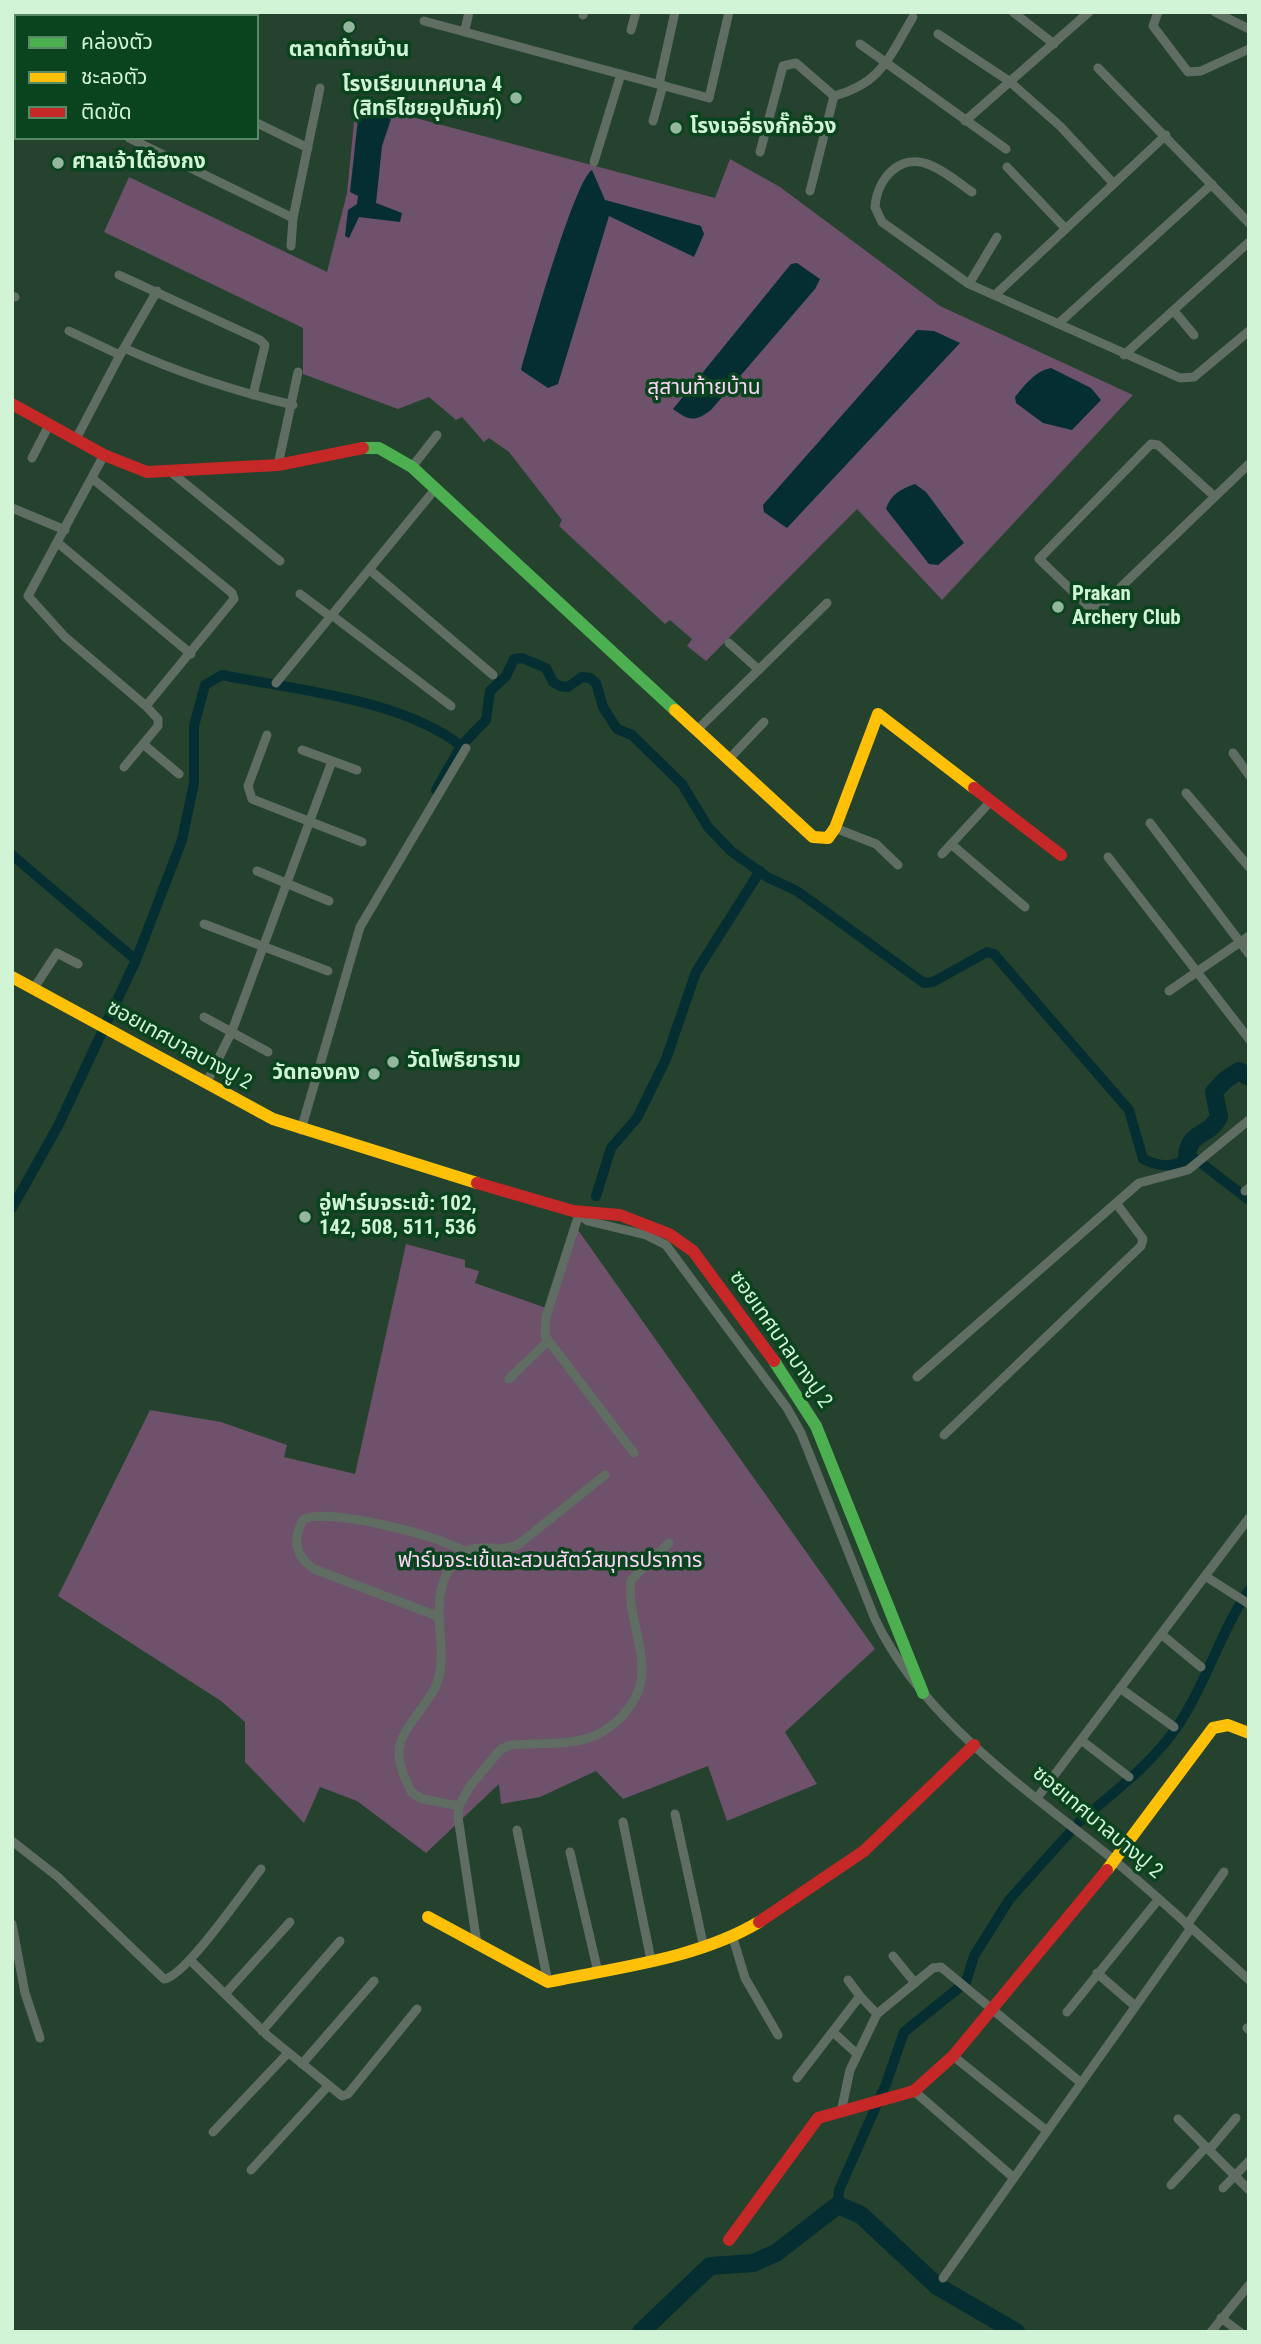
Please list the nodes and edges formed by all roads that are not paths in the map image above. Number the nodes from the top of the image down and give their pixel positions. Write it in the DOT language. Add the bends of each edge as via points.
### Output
graph roads {
  1 [pos="469,12"];
  2 [pos="636,12"];
  3 [pos="675,12"];
  4 [pos="729,12"];
  5 [pos="1013,12"];
  6 [pos="1089,12"];
  7 [pos="1158,12"];
  8 [pos="1215,12"];
  9 [pos="912,17"];
  10 [pos="424,21"];
  11 [pos="1249,29"];
  12 [pos="465,30"];
  13 [pos="631,30"];
  14 [pos="938,34"];
  15 [pos="860,44"];
  16 [pos="1054,44"];
  17 [pos="1249,49"];
  18 [pos="886,63"];
  19 [pos="1098,68"];
  20 [pos="621,74"];
  21 [pos="1009,81"];
  22 [pos="661,85"];
  23 [pos="320,88"];
  24 [pos="834,96"];
  25 [pos="653,121"];
  26 [pos="965,121"];
  27 [pos="259,123"];
  28 [pos="1166,135"];
  29 [pos="133,140"];
  30 [pos="308,148"];
  31 [pos="1006,149"];
  32 [pos="760,152"];
  33 [pos="594,162"];
  34 [pos="1007,167"];
  35 [pos="1114,183"];
  36 [pos="1212,184"];
  37 [pos="810,191"];
  38 [pos="972,192"];
  39 [pos="293,218"];
  40 [pos="1249,223"];
  41 [pos="1065,228"];
  42 [pos="997,237"];
  43 [pos="1249,242"];
  44 [pos="291,246"];
  45 [pos="118,275"];
  46 [pos="968,284"];
  47 [pos="156,291"];
  48 [pos="995,295"];
  49 [pos="1174,311"];
  50 [pos="1058,324"];
  51 [pos="69,331"];
  52 [pos="1249,331"];
  53 [pos="1194,335"];
  54 [pos="122,351"];
  55 [pos="1124,355"];
  56 [pos="299,372"];
  57 [pos="253,395"];
  58 [pos="12,404"];
  59 [pos="293,405"];
  60 [pos="49,425"];
  61 [pos="437,435"];
  62 [pos="76,439"];
  63 [pos="104,455"];
  64 [pos="32,458"];
  65 [pos="278,465"];
  66 [pos="1248,466"];
  67 [pos="412,467"];
  68 [pos="171,471"];
  69 [pos="93,479"];
  70 [pos="436,488"];
  71 [pos="1214,496"];
  72 [pos="12,508"];
  73 [pos="65,530"];
  74 [pos="58,543"];
  75 [pos="280,561"];
  76 [pos="371,571"];
  77 [pos="300,594"];
  78 [pos="827,603"];
  79 [pos="332,617"];
  80 [pos="729,643"];
  81 [pos="191,654"];
  82 [pos="759,670"];
  83 [pos="493,675"];
  84 [pos="276,683"];
  85 [pos="146,706"];
  86 [pos="451,706"];
  87 [pos="764,722"];
  88 [pos="697,730"];
  89 [pos="267,735"];
  90 [pos="143,744"];
  91 [pos="466,748"];
  92 [pos="302,750"];
  93 [pos="1233,753"];
  94 [pos="729,759"];
  95 [pos="332,761"];
  96 [pos="124,767"];
  97 [pos="357,769"];
  98 [pos="179,774"];
  99 [pos="1249,775"];
  100 [pos="1185,793"];
  101 [pos="990,802"];
  102 [pos="310,821"];
  103 [pos="1150,823"];
  104 [pos="835,828"];
  105 [pos="362,842"];
  106 [pos="951,844"];
  107 [pos="942,853"];
  108 [pos="1061,855"];
  109 [pos="1108,857"];
  110 [pos="898,865"];
  111 [pos="1249,867"];
  112 [pos="257,871"];
  113 [pos="285,884"];
  114 [pos="330,901"];
  115 [pos="1025,907"];
  116 [pos="204,924"];
  117 [pos="1245,938"];
  118 [pos="262,945"];
  119 [pos="1249,954"];
  120 [pos="78,964"];
  121 [pos="328,971"];
  122 [pos="1195,972"];
  123 [pos="12,977"];
  124 [pos="34,988"];
  125 [pos="1168,991"];
  126 [pos="204,1017"];
  127 [pos="232,1031"];
  128 [pos="1249,1039"];
  129 [pos="268,1052"];
  130 [pos="207,1082"];
  131 [pos="1249,1120"];
  132 [pos="301,1130"];
  133 [pos="1116,1203"];
  134 [pos="575,1214"];
  135 [pos="547,1342"];
  136 [pos="917,1377"];
  137 [pos="509,1379"];
  138 [pos="944,1434"];
  139 [pos="634,1453"];
  140 [pos="606,1475"];
  141 [pos="1249,1518"];
  142 [pos="669,1543"];
  143 [pos="465,1552"];
  144 [pos="1205,1576"];
  145 [pos="1249,1604"];
  146 [pos="438,1616"];
  147 [pos="1161,1634"];
  148 [pos="1201,1667"];
  149 [pos="1120,1689"];
  150 [pos="923,1693"];
  151 [pos="1174,1727"];
  152 [pos="1249,1733"];
  153 [pos="1081,1740"];
  154 [pos="974,1745"];
  155 [pos="1129,1777"];
  156 [pos="1037,1798"];
  157 [pos="459,1806"];
  158 [pos="676,1814"];
  159 [pos="622,1822"];
  160 [pos="517,1830"];
  161 [pos="12,1842"];
  162 [pos="570,1852"];
  163 [pos="1114,1861"];
  164 [pos="261,1869"];
  165 [pos="1224,1872"];
  166 [pos="1158,1900"];
  167 [pos="428,1917"];
  168 [pos="290,1922"];
  169 [pos="12,1924"];
  170 [pos="1189,1926"];
  171 [pos="733,1938"];
  172 [pos="340,1941"];
  173 [pos="477,1944"];
  174 [pos="704,1948"];
  175 [pos="893,1956"];
  176 [pos="190,1960"];
  177 [pos="651,1960"];
  178 [pos="598,1972"];
  179 [pos="1097,1973"];
  180 [pos="848,1980"];
  181 [pos="1249,1980"];
  182 [pos="374,1981"];
  183 [pos="548,1982"];
  184 [pos="915,1983"];
  185 [pos="225,1994"];
  186 [pos="860,1996"];
  187 [pos="1135,2006"];
  188 [pos="417,2009"];
  189 [pos="989,2009"];
  190 [pos="1067,2012"];
  191 [pos="877,2014"];
  192 [pos="262,2031"];
  193 [pos="833,2032"];
  194 [pos="778,2035"];
  195 [pos="40,2038"];
  196 [pos="288,2053"];
  197 [pos="857,2054"];
  198 [pos="953,2056"];
  199 [pos="302,2064"];
  200 [pos="797,2078"];
  201 [pos="1080,2082"];
  202 [pos="328,2086"];
  203 [pos="914,2091"];
  204 [pos="841,2112"];
  205 [pos="1236,2118"];
  206 [pos="1178,2119"];
  207 [pos="1047,2131"];
  208 [pos="213,2132"];
  209 [pos="1207,2148"];
  210 [pos="1249,2161"];
  211 [pos="251,2170"];
  212 [pos="1235,2176"];
  213 [pos="1014,2178"];
  214 [pos="1171,2185"];
  215 [pos="1223,2188"];
  216 [pos="1249,2190"];
  217 [pos="729,2240"];
  218 [pos="943,2278"];
  219 [pos="1249,2285"];
  220 [pos="1245,2295"];
  221 [pos="1222,2318"];
  222 [pos="1238,2331"];
  223 [pos="1211,2332"];
  1 -- 12 [label="street"];
  2 -- 13 [label="street"];
  3 -- 22 [label="street"];
  4 -- 22 [label="street" via="709,98"];
  5 -- 16 [label="street"];
  6 -- 16 [label="street"];
  7 -- 17 [label="street" via="1154,30 1188,72 1201,71"];
  8 -- 11 [label="street"];
  9 -- 18 [label="street"];
  10 -- 12 [label="street"];
  12 -- 20 [label="street"];
  14 -- 21 [label="street"];
  15 -- 18 [label="street"];
  16 -- 21 [label="street"];
  18 -- 24 [label="street" via="870,82"];
  18 -- 26 [label="street"];
  19 -- 28 [label="street"];
  20 -- 22 [label="street"];
  20 -- 33 [label="street"];
  21 -- 26 [label="street"];
  21 -- 35 [label="street"];
  22 -- 25 [label="street"];
  23 -- 30 [label="street"];
  24 -- 32 [label="street" via="796,63 783,66"];
  24 -- 37 [label="street"];
  26 -- 31 [label="street"];
  27 -- 30 [label="street"];
  28 -- 35 [label="street"];
  28 -- 36 [label="street"];
  29 -- 39 [label="street"];
  30 -- 39 [label="street"];
  34 -- 41 [label="street"];
  35 -- 41 [label="street"];
  36 -- 40 [label="street"];
  36 -- 50 [label="street"];
  38 -- 46 [label="street" via="932,165 919,163 891,169 876,201 882,222"];
  39 -- 44 [label="street"];
  41 -- 48 [label="street"];
  42 -- 46 [label="street"];
  43 -- 49 [label="street"];
  45 -- 47 [label="street"];
  46 -- 48 [label="street"];
  47 -- 54 [label="street"];
  47 -- 57 [label="street" via="265,345"];
  48 -- 50 [label="street"];
  49 -- 53 [label="street"];
  49 -- 55 [label="street"];
  50 -- 55 [label="street"];
  51 -- 54 [label="street"];
  52 -- 55 [label="street" via="1188,379"];
  54 -- 57 [label="street"];
  54 -- 62 [label="street"];
  56 -- 59 [label="street"];
  57 -- 59 [label="street"];
  58 -- 60 [label="street"];
  59 -- 65 [label="street"];
  60 -- 62 [label="street"];
  60 -- 64 [label="street"];
  61 -- 67 [label="street"];
  62 -- 63 [label="street"];
  63 -- 68 [label="street" via="147,471"];
  63 -- 69 [label="street"];
  65 -- 67 [label="street" via="370,446"];
  65 -- 68 [label="street"];
  66 -- 71 [label="street"];
  67 -- 70 [label="street"];
  68 -- 75 [label="street"];
  69 -- 73 [label="street"];
  69 -- 81 [label="street" via="232,593 234,603"];
  70 -- 76 [label="street"];
  70 -- 88 [label="street"];
  71 -- 71 [label="street" via="1098,609 1090,608 1039,559 1151,444 1158,445"];
  72 -- 73 [label="street"];
  73 -- 74 [label="street"];
  74 -- 81 [label="street"];
  74 -- 85 [label="street" via="28,596 30,600 65,637"];
  76 -- 79 [label="street"];
  76 -- 83 [label="street"];
  77 -- 79 [label="street"];
  78 -- 82 [label="street"];
  79 -- 84 [label="street"];
  79 -- 86 [label="street"];
  80 -- 82 [label="street"];
  81 -- 85 [label="street"];
  82 -- 88 [label="street"];
  85 -- 90 [label="street" via="159,723"];
  87 -- 94 [label="street"];
  88 -- 94 [label="street"];
  89 -- 102 [label="street" via="248,792 252,799"];
  90 -- 96 [label="street"];
  90 -- 98 [label="street"];
  91 -- 132 [label="street" via="360,927"];
  92 -- 95 [label="street"];
  93 -- 99 [label="street"];
  94 -- 104 [label="street" via="813,837 828,838"];
  95 -- 97 [label="street"];
  95 -- 102 [label="street"];
  100 -- 111 [label="street"];
  101 -- 104 [label="street" via="878,713"];
  101 -- 106 [label="street"];
  101 -- 108 [label="street"];
  102 -- 105 [label="street"];
  102 -- 113 [label="street"];
  103 -- 117 [label="street"];
  104 -- 110 [label="street" via="876,844"];
  106 -- 107 [label="street"];
  106 -- 115 [label="street"];
  109 -- 122 [label="street"];
  112 -- 113 [label="street"];
  113 -- 114 [label="street"];
  113 -- 118 [label="street"];
  116 -- 118 [label="street"];
  117 -- 119 [label="street"];
  117 -- 122 [label="street"];
  118 -- 121 [label="street"];
  118 -- 127 [label="street"];
  120 -- 124 [label="street" via="57,953"];
  122 -- 125 [label="street"];
  122 -- 128 [label="street"];
  123 -- 124 [label="street, ซอยเทศบาลบางปู 2"];
  124 -- 130 [label="street, ซอยเทศบาลบางปู 2"];
  126 -- 127 [label="street"];
  127 -- 129 [label="street"];
  127 -- 130 [label="street"];
  130 -- 132 [label="street, ซอยเทศบาลบางปู 2"];
  131 -- 133 [label="street" via="1188,1170 1144,1180"];
  132 -- 134 [label="street, ซอยเทศบาลบางปู 2"];
  133 -- 136 [label="street"];
  133 -- 138 [label="street" via="1143,1239 1141,1246"];
  134 -- 135 [label="street" via="546,1317"];
  134 -- 150 [label="street, ซอยเทศบาลบางปู 2" via="610,1214 678,1237 769,1354 817,1426"];
  135 -- 137 [label="street"];
  135 -- 139 [label="street"];
  140 -- 143 [label="street" via="514,1547 477,1547"];
  141 -- 144 [label="street"];
  142 -- 157 [label="street" via="631,1580 642,1666 641,1682 628,1710 600,1733 581,1740 501,1749"];
  143 -- 146 [label="street" via="449,1571"];
  143 -- 146 [label="street" via="427,1534 321,1514 303,1520 296,1531 299,1554 314,1569"];
  144 -- 145 [label="street"];
  144 -- 147 [label="street"];
  146 -- 157 [label="street" via="439,1677 399,1752 412,1793"];
  147 -- 148 [label="street"];
  147 -- 149 [label="street"];
  149 -- 151 [label="street"];
  149 -- 153 [label="street"];
  150 -- 154 [label="street, ซอยเทศบาลบางปู 2"];
  152 -- 163 [label="street" via="1228,1725 1213,1728"];
  153 -- 155 [label="street"];
  153 -- 156 [label="street"];
  154 -- 156 [label="street, ซอยเทศบาลบางปู 2"];
  154 -- 171 [label="street" via="864,1851"];
  156 -- 163 [label="street, ซอยเทศบาลบางปู 2"];
  157 -- 173 [label="street"];
  158 -- 174 [label="street"];
  159 -- 177 [label="street"];
  160 -- 183 [label="street"];
  161 -- 176 [label="street" via="58,1877 159,1978 170,1979"];
  162 -- 178 [label="street"];
  163 -- 166 [label="street, ซอยเทศบาลบางปู 2"];
  163 -- 189 [label="street"];
  164 -- 176 [label="street"];
  165 -- 170 [label="street"];
  166 -- 170 [label="street, ซอยเทศบาลบางปู 2"];
  166 -- 179 [label="street"];
  167 -- 173 [label="street"];
  168 -- 185 [label="street"];
  169 -- 195 [label="street" via="25,1993"];
  170 -- 181 [label="street, ซอยเทศบาลบางปู 2"];
  170 -- 187 [label="street"];
  171 -- 174 [label="street"];
  171 -- 194 [label="street" via="745,1978"];
  172 -- 192 [label="street"];
  173 -- 183 [label="street"];
  174 -- 177 [label="street"];
  175 -- 184 [label="street"];
  176 -- 185 [label="street"];
  177 -- 178 [label="street"];
  178 -- 183 [label="street"];
  179 -- 187 [label="street"];
  179 -- 190 [label="street"];
  180 -- 186 [label="street"];
  182 -- 199 [label="street"];
  184 -- 189 [label="street" via="941,1967"];
  184 -- 191 [label="street"];
  185 -- 192 [label="street"];
  186 -- 191 [label="street"];
  186 -- 193 [label="street"];
  187 -- 201 [label="street"];
  188 -- 202 [label="street" via="348,2094 342,2096"];
  189 -- 198 [label="street"];
  189 -- 201 [label="street"];
  191 -- 197 [label="street"];
  192 -- 196 [label="street"];
  193 -- 197 [label="street"];
  193 -- 200 [label="street"];
  196 -- 199 [label="street"];
  196 -- 208 [label="street"];
  197 -- 204 [label="street"];
  198 -- 203 [label="street"];
  198 -- 207 [label="street"];
  199 -- 202 [label="street"];
  201 -- 207 [label="street"];
  202 -- 211 [label="street"];
  203 -- 204 [label="street"];
  203 -- 213 [label="street"];
  204 -- 217 [label="street" via="818,2118"];
  205 -- 209 [label="street"];
  206 -- 209 [label="street"];
  207 -- 213 [label="street"];
  209 -- 212 [label="street"];
  209 -- 214 [label="street"];
  210 -- 212 [label="street"];
  212 -- 215 [label="street"];
  212 -- 216 [label="street"];
  213 -- 218 [label="street"];
  219 -- 220 [label="street"];
  220 -- 221 [label="street"];
  221 -- 222 [label="street"];
  221 -- 223 [label="street"];
}
